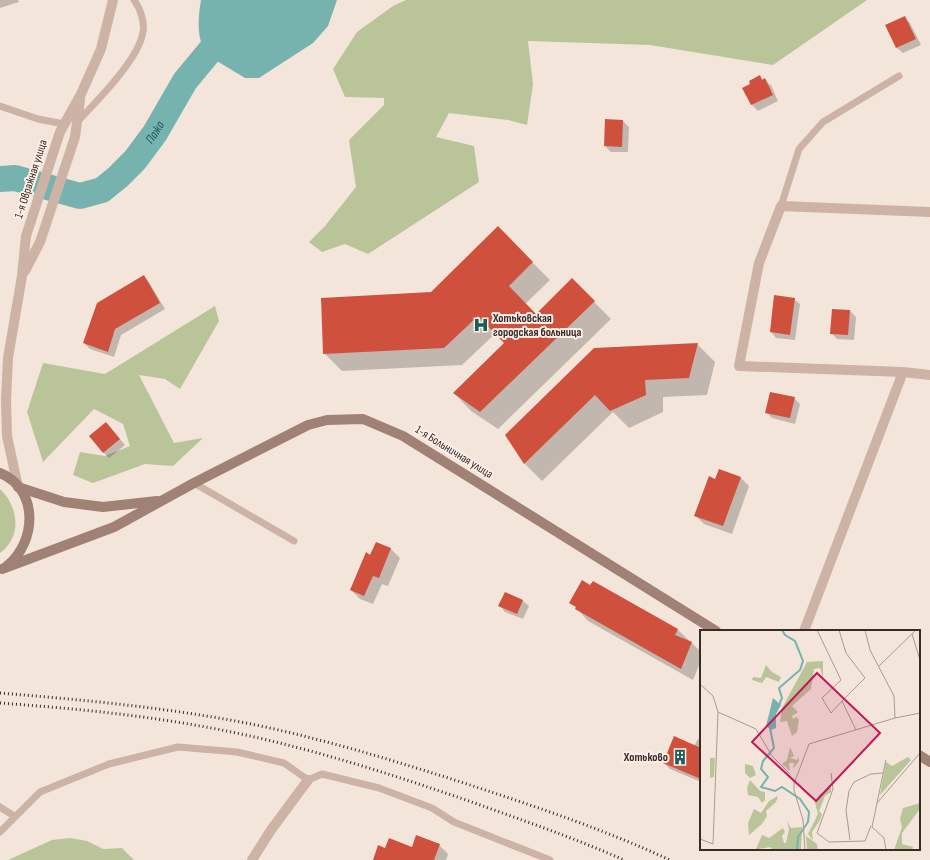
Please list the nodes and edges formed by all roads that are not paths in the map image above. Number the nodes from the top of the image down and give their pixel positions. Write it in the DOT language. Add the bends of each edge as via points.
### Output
graph roads {
  1 [pos="113,0"];
  2 [pos="134,0"];
  3 [pos="899,76"];
  4 [pos="81,94"];
  5 [pos="0,106"];
  6 [pos="78,121"];
  7 [pos="62,128"];
  8 [pos="781,206"];
  9 [pos="930,212"];
  10 [pos="22,276"];
  11 [pos="8,358"];
  12 [pos="903,372"];
  13 [pos="930,375"];
  14 [pos="0,380"];
  15 [pos="0,473"];
  16 [pos="194,483"];
  17 [pos="18,487"];
  18 [pos="161,500"];
  19 [pos="294,541"];
  20 [pos="1,570"];
  21 [pos="705,628"];
  22 [pos="804,630"];
  23 [pos="920,756"];
  24 [pos="930,762"];
  25 [pos="308,780"];
  26 [pos="0,808"];
  27 [pos="14,816"];
  28 [pos="0,832"];
  29 [pos="252,860"];
  30 [pos="550,860"];
  1 -- 4 [label="street, 1-я Овражная улица" via="100,49"];
  2 -- 6 [label="lane" via="144,31 139,45 125,69"];
  3 -- 8 [label="lane" via="822,122 799,149"];
  4 -- 6 [label="street, 1-я Овражная улица"];
  4 -- 7 [label="street, 1-я Овражная улица"];
  5 -- 7 [label="lane"];
  6 -- 10 [label="street, 1-я Овражная улица" via="40,242"];
  7 -- 10 [label="street, 1-я Овражная улица" via="26,236"];
  8 -- 9 [label="street"];
  8 -- 12 [label="street" via="758,263 739,366"];
  10 -- 11 [label="street, 1-я Овражная улица"];
  11 -- 14 [label="street"];
  11 -- 17 [label="street" via="7,436"];
  12 -- 13 [label="street"];
  12 -- 22 [label="street"];
  15 -- 17 [label="main road"];
  16 -- 18 [label="main road, 1-я Больничная улица"];
  16 -- 19 [label="lane"];
  16 -- 21 [label="main road, 1-я Больничная улица" via="308,425 327,420 363,419 403,436"];
  17 -- 18 [label="main road" via="64,502 103,507"];
  17 -- 20 [label="main road" via="30,517 29,533 23,548 13,561"];
  18 -- 20 [label="main road, 1-я Больничная улица" via="114,527"];
  23 -- 24 [label="main road"];
  25 -- 27 [label="lane" via="284,763 237,752 178,747 109,764 40,792"];
  25 -- 29 [label="street"];
  25 -- 30 [label="lane" via="322,774 379,788 432,808 454,822"];
  26 -- 27 [label="lane"];
  27 -- 28 [label="lane"];
}
